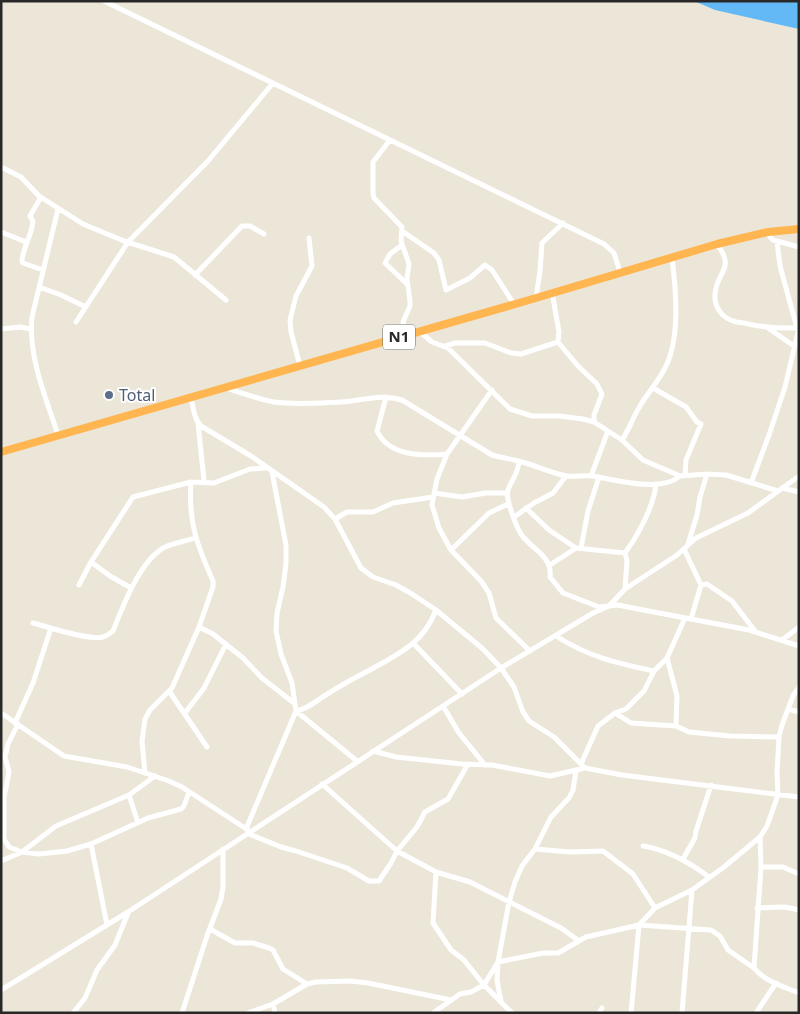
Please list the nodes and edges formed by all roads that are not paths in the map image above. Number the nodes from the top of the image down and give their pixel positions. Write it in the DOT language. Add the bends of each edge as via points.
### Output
graph roads {
  1 [pos="104,1"];
  2 [pos="273,83"];
  3 [pos="390,140"];
  4 [pos="1,167"];
  5 [pos="41,197"];
  6 [pos="58,209"];
  7 [pos="563,224"];
  8 [pos="799,229"];
  9 [pos="402,231"];
  10 [pos="1,232"];
  11 [pos="768,232"];
  12 [pos="264,234"];
  13 [pos="309,238"];
  14 [pos="26,242"];
  15 [pos="128,242"];
  16 [pos="777,242"];
  17 [pos="717,244"];
  18 [pos="402,245"];
  19 [pos="799,247"];
  20 [pos="672,258"];
  21 [pos="43,270"];
  22 [pos="620,272"];
  23 [pos="196,275"];
  24 [pos="408,284"];
  25 [pos="39,287"];
  26 [pos="552,292"];
  27 [pos="536,298"];
  28 [pos="226,300"];
  29 [pos="514,304"];
  30 [pos="86,307"];
  31 [pos="76,322"];
  32 [pos="767,328"];
  33 [pos="798,328"];
  34 [pos="1,329"];
  35 [pos="30,329"];
  36 [pos="419,331"];
  37 [pos="405,335"];
  38 [pos="558,342"];
  39 [pos="444,346"];
  40 [pos="794,346"];
  41 [pos="300,366"];
  42 [pos="224,388"];
  43 [pos="653,388"];
  44 [pos="492,390"];
  45 [pos="191,397"];
  46 [pos="386,397"];
  47 [pos="594,422"];
  48 [pos="198,423"];
  49 [pos="608,431"];
  50 [pos="58,435"];
  51 [pos="460,436"];
  52 [pos="622,440"];
  53 [pos="1,452"];
  54 [pos="447,454"];
  55 [pos="254,459"];
  56 [pos="519,461"];
  57 [pos="250,469"];
  58 [pos="270,470"];
  59 [pos="707,474"];
  60 [pos="566,476"];
  61 [pos="590,476"];
  62 [pos="683,476"];
  63 [pos="799,476"];
  64 [pos="599,477"];
  65 [pos="191,482"];
  66 [pos="204,482"];
  67 [pos="750,483"];
  68 [pos="656,484"];
  69 [pos="780,490"];
  70 [pos="799,492"];
  71 [pos="507,493"];
  72 [pos="434,495"];
  73 [pos="508,504"];
  74 [pos="526,508"];
  75 [pos="514,517"];
  76 [pos="335,519"];
  77 [pos="195,538"];
  78 [pos="686,547"];
  79 [pos="578,548"];
  80 [pos="451,550"];
  81 [pos="626,553"];
  82 [pos="91,562"];
  83 [pos="550,565"];
  84 [pos="80,584"];
  85 [pos="701,586"];
  86 [pos="131,588"];
  87 [pos="625,589"];
  88 [pos="609,606"];
  89 [pos="436,610"];
  90 [pos="688,619"];
  91 [pos="33,623"];
  92 [pos="199,627"];
  93 [pos="799,627"];
  94 [pos="51,628"];
  95 [pos="756,632"];
  96 [pos="556,636"];
  97 [pos="782,640"];
  98 [pos="226,644"];
  99 [pos="413,644"];
  100 [pos="799,646"];
  101 [pos="530,650"];
  102 [pos="668,658"];
  103 [pos="501,668"];
  104 [pos="654,671"];
  105 [pos="799,687"];
  106 [pos="169,691"];
  107 [pos="462,694"];
  108 [pos="294,703"];
  109 [pos="443,706"];
  110 [pos="788,709"];
  111 [pos="296,711"];
  112 [pos="799,712"];
  113 [pos="1,713"];
  114 [pos="185,713"];
  115 [pos="615,713"];
  116 [pos="17,723"];
  117 [pos="676,726"];
  118 [pos="778,737"];
  119 [pos="207,747"];
  120 [pos="373,751"];
  121 [pos="357,761"];
  122 [pos="468,764"];
  123 [pos="580,764"];
  124 [pos="485,765"];
  125 [pos="586,768"];
  126 [pos="576,771"];
  127 [pos="145,773"];
  128 [pos="155,776"];
  129 [pos="322,784"];
  130 [pos="711,786"];
  131 [pos="189,792"];
  132 [pos="129,795"];
  133 [pos="778,795"];
  134 [pos="799,797"];
  135 [pos="138,823"];
  136 [pos="249,832"];
  137 [pos="760,837"];
  138 [pos="91,844"];
  139 [pos="644,846"];
  140 [pos="535,849"];
  141 [pos="223,850"];
  142 [pos="397,851"];
  143 [pos="22,852"];
  144 [pos="683,860"];
  145 [pos="1,861"];
  146 [pos="761,867"];
  147 [pos="436,872"];
  148 [pos="799,874"];
  149 [pos="709,877"];
  150 [pos="692,890"];
  151 [pos="509,902"];
  152 [pos="655,908"];
  153 [pos="758,908"];
  154 [pos="799,910"];
  155 [pos="128,912"];
  156 [pos="107,925"];
  157 [pos="639,925"];
  158 [pos="210,928"];
  159 [pos="690,928"];
  160 [pos="579,940"];
  161 [pos="498,962"];
  162 [pos="754,968"];
  163 [pos="776,983"];
  164 [pos="307,984"];
  165 [pos="484,985"];
  166 [pos="1,990"];
  167 [pos="799,993"];
  168 [pos="452,1000"];
  169 [pos="501,1002"];
  170 [pos="273,1004"];
  171 [pos="505,1010"];
  172 [pos="73,1013"];
  173 [pos="182,1013"];
  174 [pos="248,1013"];
  175 [pos="275,1013"];
  176 [pos="432,1013"];
  177 [pos="512,1013"];
  178 [pos="631,1013"];
  179 [pos="682,1013"];
  180 [pos="756,1013"];
  1 -- 2 [label="street"];
  2 -- 3 [label="street"];
  2 -- 15 [label="street" via="208,162"];
  3 -- 7 [label="street"];
  3 -- 9 [label="street" via="373,162 373,194 400,224"];
  4 -- 5 [label="street" via="21,177"];
  5 -- 6 [label="street"];
  5 -- 14 [label="street" via="31,212 33,225"];
  6 -- 15 [label="street" via="83,224"];
  6 -- 21 [label="street"];
  7 -- 22 [label="street" via="604,244 614,253"];
  7 -- 27 [label="street" via="542,243"];
  8 -- 11 [label="highway, N1"];
  9 -- 18 [label="street"];
  9 -- 29 [label="street" via="434,253 439,260 446,290 470,278 485,265 492,270"];
  10 -- 14 [label="street"];
  11 -- 16 [label="street" via="770,238"];
  11 -- 17 [label="highway, N1"];
  12 -- 23 [label="street" via="250,226 242,226"];
  13 -- 41 [label="street" via="312,266 296,296 290,320"];
  14 -- 21 [label="street" via="23,263"];
  15 -- 23 [label="street" via="174,257"];
  15 -- 30 [label="street"];
  16 -- 19 [label="street"];
  16 -- 33 [label="street" via="780,266"];
  17 -- 20 [label="highway, N1"];
  17 -- 32 [label="street" via="726,261 715,292 719,311 734,322"];
  18 -- 24 [label="street" via="409,264"];
  18 -- 24 [label="street" via="390,254 385,263"];
  20 -- 22 [label="highway, N1"];
  20 -- 43 [label="street" via="676,305 674,336 668,363"];
  21 -- 25 [label="street"];
  22 -- 26 [label="highway, N1"];
  23 -- 28 [label="street"];
  24 -- 37 [label="street" via="410,306 403,322"];
  25 -- 30 [label="street"];
  25 -- 35 [label="street"];
  26 -- 27 [label="highway, N1"];
  26 -- 38 [label="street"];
  27 -- 29 [label="highway, N1"];
  29 -- 36 [label="highway, N1"];
  30 -- 31 [label="street"];
  32 -- 33 [label="street"];
  32 -- 40 [label="street"];
  33 -- 40 [label="street"];
  34 -- 35 [label="street"];
  35 -- 50 [label="street" via="42,389"];
  36 -- 37 [label="highway, N1"];
  36 -- 39 [label="street" via="432,342"];
  37 -- 41 [label="highway, N1"];
  38 -- 39 [label="street" via="521,354 485,343"];
  38 -- 47 [label="street" via="597,384 602,394"];
  39 -- 44 [label="street"];
  40 -- 67 [label="street" via="780,402"];
  41 -- 42 [label="highway, N1"];
  42 -- 45 [label="highway, N1"];
  42 -- 46 [label="street" via="281,403 343,402"];
  43 -- 52 [label="street"];
  43 -- 62 [label="street" via="682,404 701,424"];
  44 -- 47 [label="street" via="510,409 524,414"];
  44 -- 51 [label="street"];
  45 -- 48 [label="street"];
  45 -- 50 [label="highway, N1"];
  46 -- 51 [label="street" via="402,400"];
  46 -- 54 [label="street" via="377,431 387,443 420,456"];
  47 -- 49 [label="street"];
  48 -- 55 [label="street"];
  48 -- 66 [label="street"];
  49 -- 52 [label="street"];
  49 -- 61 [label="street"];
  50 -- 53 [label="highway, N1"];
  51 -- 54 [label="street"];
  51 -- 56 [label="street" via="492,455"];
  52 -- 62 [label="street" via="643,460"];
  54 -- 72 [label="street"];
  55 -- 57 [label="street"];
  55 -- 58 [label="street"];
  56 -- 60 [label="street"];
  56 -- 71 [label="street" via="518,472"];
  57 -- 58 [label="street"];
  57 -- 66 [label="street" via="214,482"];
  58 -- 76 [label="street" via="324,507"];
  58 -- 108 [label="street" via="286,545 284,587 276,613 276,631 292,683"];
  59 -- 62 [label="street"];
  59 -- 67 [label="street" via="730,476"];
  59 -- 78 [label="street" via="698,515"];
  60 -- 61 [label="street"];
  60 -- 74 [label="street" via="554,493"];
  61 -- 64 [label="street"];
  62 -- 68 [label="street"];
  63 -- 69 [label="street"];
  64 -- 68 [label="street"];
  64 -- 79 [label="street"];
  65 -- 66 [label="street"];
  65 -- 77 [label="street" via="190,504"];
  65 -- 82 [label="street" via="133,497"];
  67 -- 69 [label="street"];
  68 -- 81 [label="street" via="645,519"];
  69 -- 70 [label="street"];
  69 -- 78 [label="street" via="743,516 707,532"];
  71 -- 72 [label="street" via="462,497"];
  71 -- 73 [label="street"];
  72 -- 76 [label="street" via="393,503 373,512 347,512"];
  72 -- 80 [label="street" via="432,505 437,522"];
  73 -- 75 [label="street"];
  73 -- 80 [label="street" via="489,513"];
  74 -- 75 [label="street"];
  74 -- 79 [label="street" via="549,530"];
  75 -- 83 [label="street" via="520,533"];
  76 -- 89 [label="street" via="366,574 396,585"];
  77 -- 86 [label="street" via="158,552"];
  77 -- 92 [label="street" via="213,581"];
  78 -- 85 [label="street"];
  78 -- 87 [label="street"];
  79 -- 81 [label="street"];
  79 -- 83 [label="street"];
  80 -- 101 [label="street" via="482,581 496,618"];
  81 -- 87 [label="street"];
  82 -- 84 [label="street"];
  82 -- 86 [label="street"];
  83 -- 88 [label="street" via="550,577 563,593 598,607"];
  85 -- 90 [label="street"];
  85 -- 95 [label="street" via="708,584 732,601"];
  86 -- 94 [label="street" via="113,631 102,638"];
  87 -- 88 [label="street"];
  88 -- 90 [label="street"];
  88 -- 96 [label="street"];
  89 -- 99 [label="street" via="425,631"];
  89 -- 103 [label="street"];
  90 -- 95 [label="street"];
  90 -- 102 [label="street"];
  91 -- 94 [label="street"];
  92 -- 98 [label="street"];
  92 -- 106 [label="street"];
  93 -- 97 [label="street"];
  94 -- 116 [label="street"];
  95 -- 97 [label="street"];
  96 -- 101 [label="street"];
  96 -- 104 [label="street" via="601,659"];
  97 -- 100 [label="street"];
  98 -- 108 [label="street"];
  98 -- 114 [label="street" via="204,688"];
  99 -- 107 [label="street"];
  99 -- 111 [label="street" via="304,710"];
  101 -- 103 [label="street"];
  102 -- 104 [label="street"];
  102 -- 117 [label="street" via="677,696"];
  103 -- 107 [label="street"];
  103 -- 123 [label="street" via="514,687 525,717 554,737"];
  104 -- 115 [label="street" via="638,699 626,710"];
  105 -- 110 [label="street"];
  106 -- 114 [label="street"];
  106 -- 127 [label="street" via="145,719 142,741"];
  107 -- 109 [label="street"];
  108 -- 111 [label="street"];
  109 -- 120 [label="street"];
  109 -- 124 [label="street" via="459,733"];
  110 -- 112 [label="street"];
  110 -- 118 [label="street"];
  111 -- 121 [label="street"];
  111 -- 136 [label="street"];
  113 -- 116 [label="street"];
  114 -- 119 [label="street"];
  115 -- 117 [label="street" via="631,723"];
  115 -- 123 [label="street" via="598,726"];
  116 -- 127 [label="street" via="70,758"];
  116 -- 143 [label="street" via="5,757 9,772 4,798 4,840 9,847"];
  117 -- 118 [label="street" via="689,732"];
  118 -- 133 [label="street"];
  120 -- 121 [label="street"];
  120 -- 122 [label="street" via="396,757"];
  121 -- 129 [label="street"];
  122 -- 124 [label="street"];
  122 -- 142 [label="street" via="448,799 425,812"];
  123 -- 125 [label="street"];
  124 -- 126 [label="street" via="550,776"];
  125 -- 126 [label="street"];
  125 -- 130 [label="street"];
  126 -- 140 [label="street" via="569,798 551,817"];
  127 -- 128 [label="street"];
  128 -- 131 [label="street"];
  128 -- 132 [label="street"];
  129 -- 136 [label="street"];
  129 -- 142 [label="street"];
  130 -- 133 [label="street"];
  130 -- 144 [label="street" via="695,838"];
  131 -- 135 [label="street" via="181,809"];
  131 -- 136 [label="street"];
  132 -- 135 [label="street"];
  132 -- 143 [label="street" via="56,826"];
  133 -- 134 [label="street"];
  133 -- 137 [label="street"];
  135 -- 138 [label="street"];
  136 -- 141 [label="street"];
  136 -- 142 [label="street" via="281,847 347,868 369,881 379,881"];
  137 -- 146 [label="street"];
  137 -- 149 [label="street"];
  138 -- 143 [label="street" via="59,853"];
  138 -- 156 [label="street"];
  139 -- 144 [label="street"];
  140 -- 151 [label="street" via="522,866"];
  140 -- 152 [label="street" via="603,851 633,874"];
  141 -- 155 [label="street"];
  141 -- 158 [label="street" via="221,899"];
  142 -- 147 [label="street"];
  143 -- 145 [label="street"];
  144 -- 149 [label="street"];
  146 -- 148 [label="street" via="784,867"];
  146 -- 153 [label="street"];
  147 -- 151 [label="street" via="470,882"];
  147 -- 165 [label="street" via="433,924 451,950 464,960"];
  149 -- 150 [label="street"];
  150 -- 152 [label="street"];
  150 -- 159 [label="street"];
  151 -- 160 [label="street"];
  151 -- 161 [label="street"];
  152 -- 157 [label="street"];
  153 -- 154 [label="street"];
  153 -- 162 [label="street"];
  155 -- 156 [label="street"];
  155 -- 172 [label="street" via="115,945"];
  156 -- 166 [label="street"];
  157 -- 159 [label="street"];
  157 -- 160 [label="street"];
  157 -- 178 [label="street"];
  158 -- 164 [label="street" via="235,943 253,943 273,950 284,969"];
  158 -- 173 [label="street"];
  159 -- 162 [label="street" via="711,930 720,936 728,950"];
  159 -- 179 [label="street"];
  160 -- 161 [label="street" via="558,953"];
  161 -- 165 [label="street"];
  161 -- 169 [label="street"];
  162 -- 163 [label="street"];
  163 -- 167 [label="street"];
  163 -- 180 [label="street"];
  164 -- 168 [label="street" via="351,981"];
  164 -- 170 [label="street"];
  165 -- 168 [label="street"];
  165 -- 169 [label="street"];
  168 -- 176 [label="street"];
  169 -- 171 [label="street"];
  170 -- 174 [label="street"];
  170 -- 175 [label="street"];
  171 -- 177 [label="street"];
}
